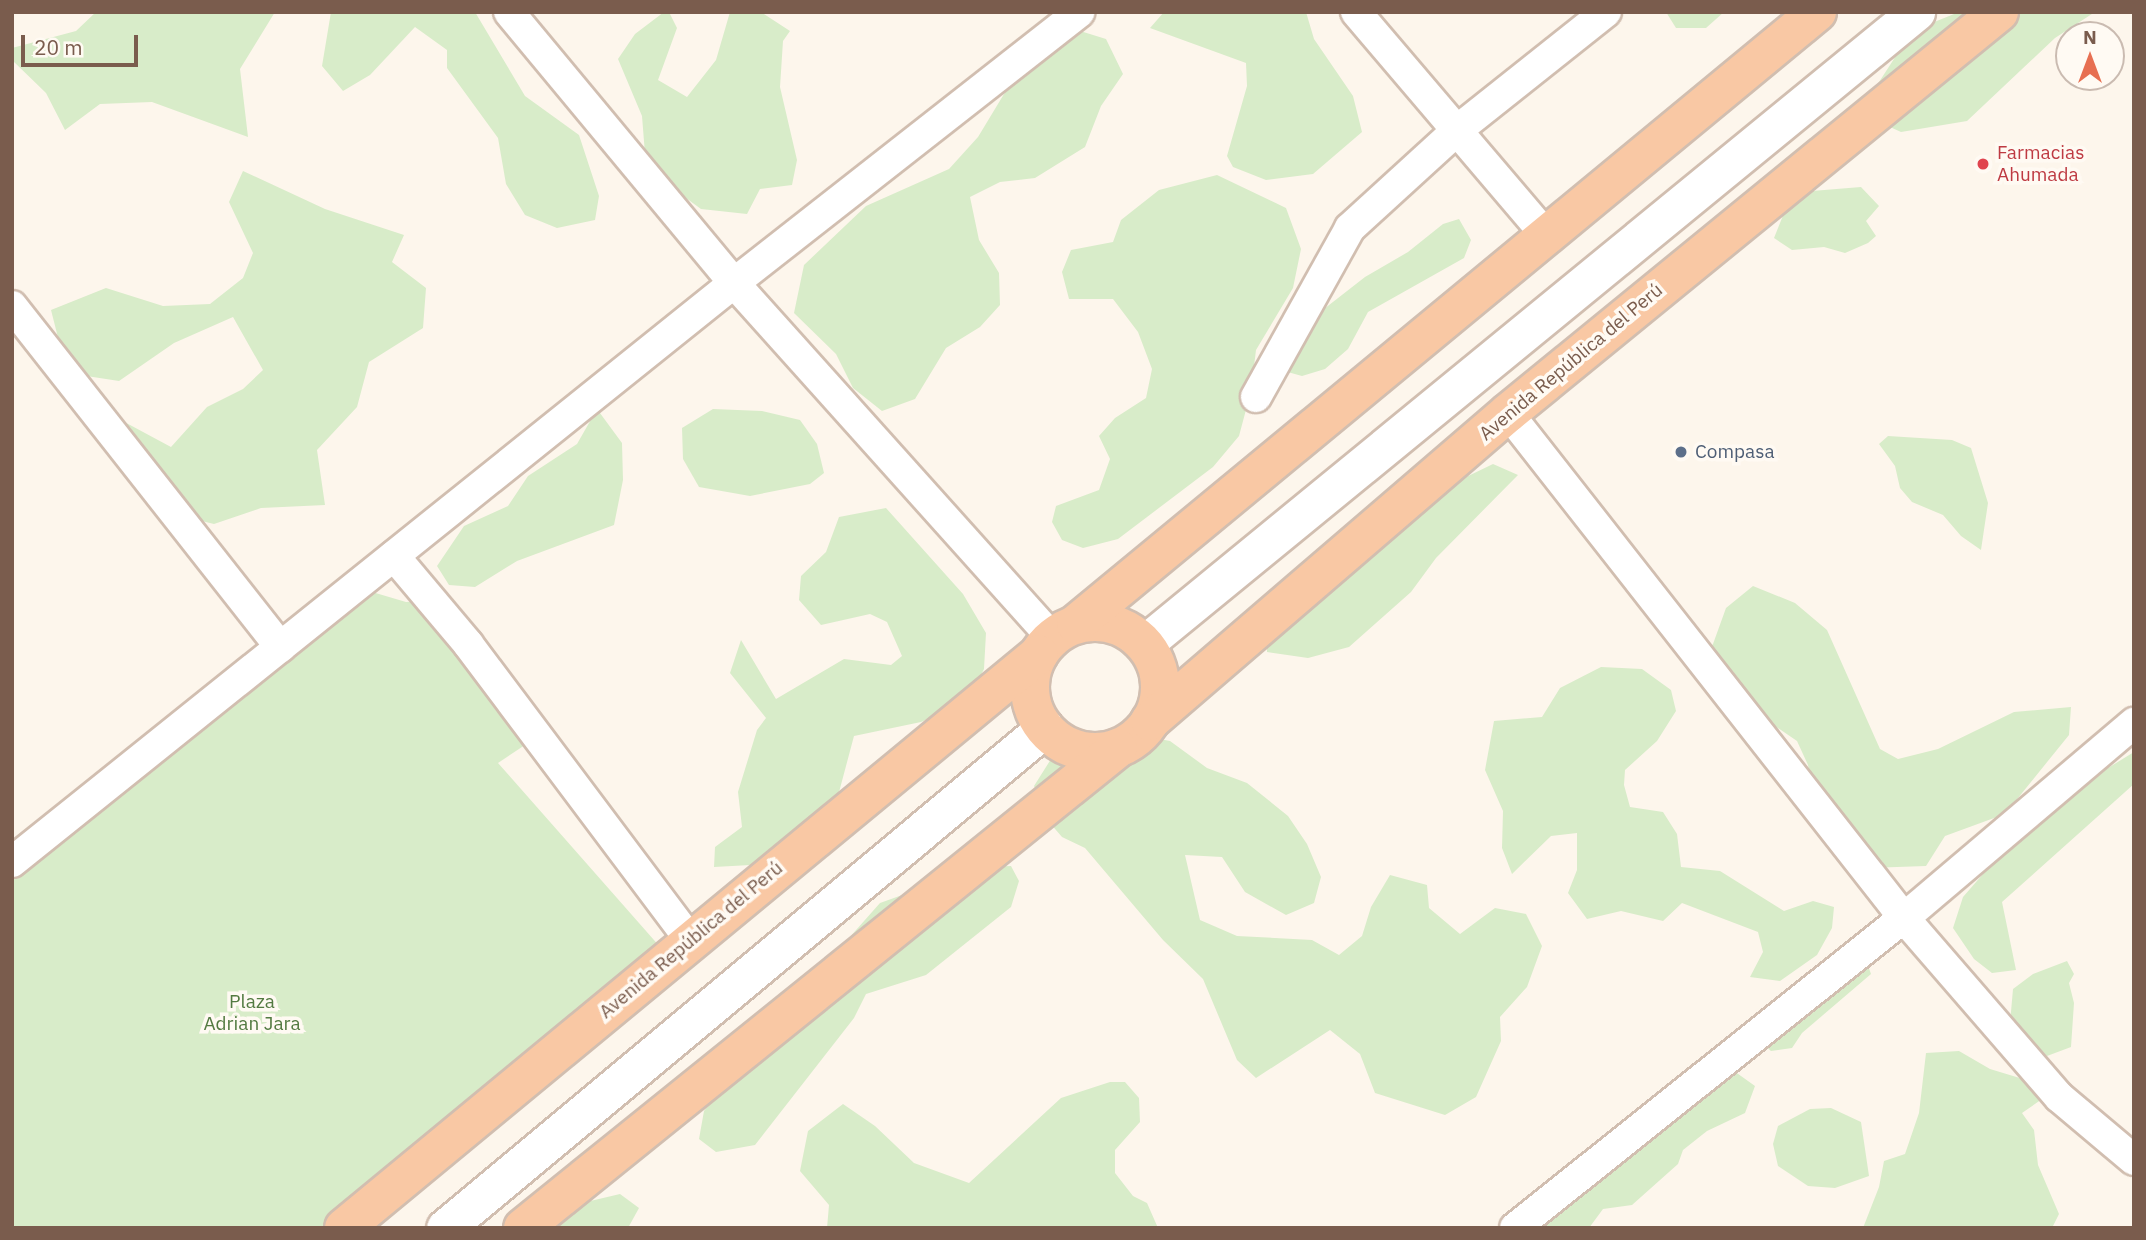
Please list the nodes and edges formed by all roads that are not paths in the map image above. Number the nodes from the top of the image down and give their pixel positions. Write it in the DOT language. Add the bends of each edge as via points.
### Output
graph roads {
  1 [pos="509,12"];
  2 [pos="1080,12"];
  3 [pos="1356,12"];
  4 [pos="1606,12"];
  5 [pos="1817,12"];
  6 [pos="1916,12"];
  7 [pos="1999,12"];
  8 [pos="1455,132"];
  9 [pos="1545,234"];
  10 [pos="734,283"];
  11 [pos="12,306"];
  12 [pos="1256,397"];
  13 [pos="1508,413"];
  14 [pos="394,556"];
  15 [pos="1056,639"];
  16 [pos="1144,644"];
  17 [pos="280,648"];
  18 [pos="1150,721"];
  19 [pos="2134,723"];
  20 [pos="1045,728"];
  21 [pos="1118,748"];
  22 [pos="12,862"];
  23 [pos="1904,918"];
  24 [pos="690,940"];
  25 [pos="2134,1160"];
  26 [pos="344,1228"];
  27 [pos="445,1228"];
  28 [pos="523,1228"];
  29 [pos="1515,1228"];
  1 -- 10 [label="street"];
  2 -- 10 [label="street"];
  3 -- 8 [label="street"];
  4 -- 8 [label="street"];
  5 -- 9 [label="highway, Avenida República del Perú"];
  6 -- 16 [label="street"];
  7 -- 13 [label="highway, Avenida República del Perú"];
  8 -- 9 [label="street"];
  8 -- 12 [label="street" via="1350,228"];
  9 -- 15 [label="highway, Avenida República del Perú"];
  10 -- 14 [label="street"];
  10 -- 15 [label="street"];
  11 -- 17 [label="street"];
  13 -- 18 [label="highway, Avenida República del Perú"];
  13 -- 23 [label="street"];
  14 -- 17 [label="street"];
  14 -- 24 [label="street" via="468,644"];
  15 -- 16 [label="highway" via="1099,622 1121,627"];
  15 -- 20 [label="highway" via="1030,692"];
  15 -- 24 [label="highway, Avenida República del Perú"];
  16 -- 18 [label="highway" via="1160,678 1159,701"];
  17 -- 22 [label="street"];
  18 -- 21 [label="highway"];
  19 -- 23 [label="street"];
  20 -- 21 [label="highway" via="1079,750"];
  20 -- 27 [label="street"];
  21 -- 28 [label="highway"];
  23 -- 25 [label="street" via="2059,1097"];
  23 -- 29 [label="street"];
  24 -- 26 [label="highway, Avenida República del Perú"];
}
